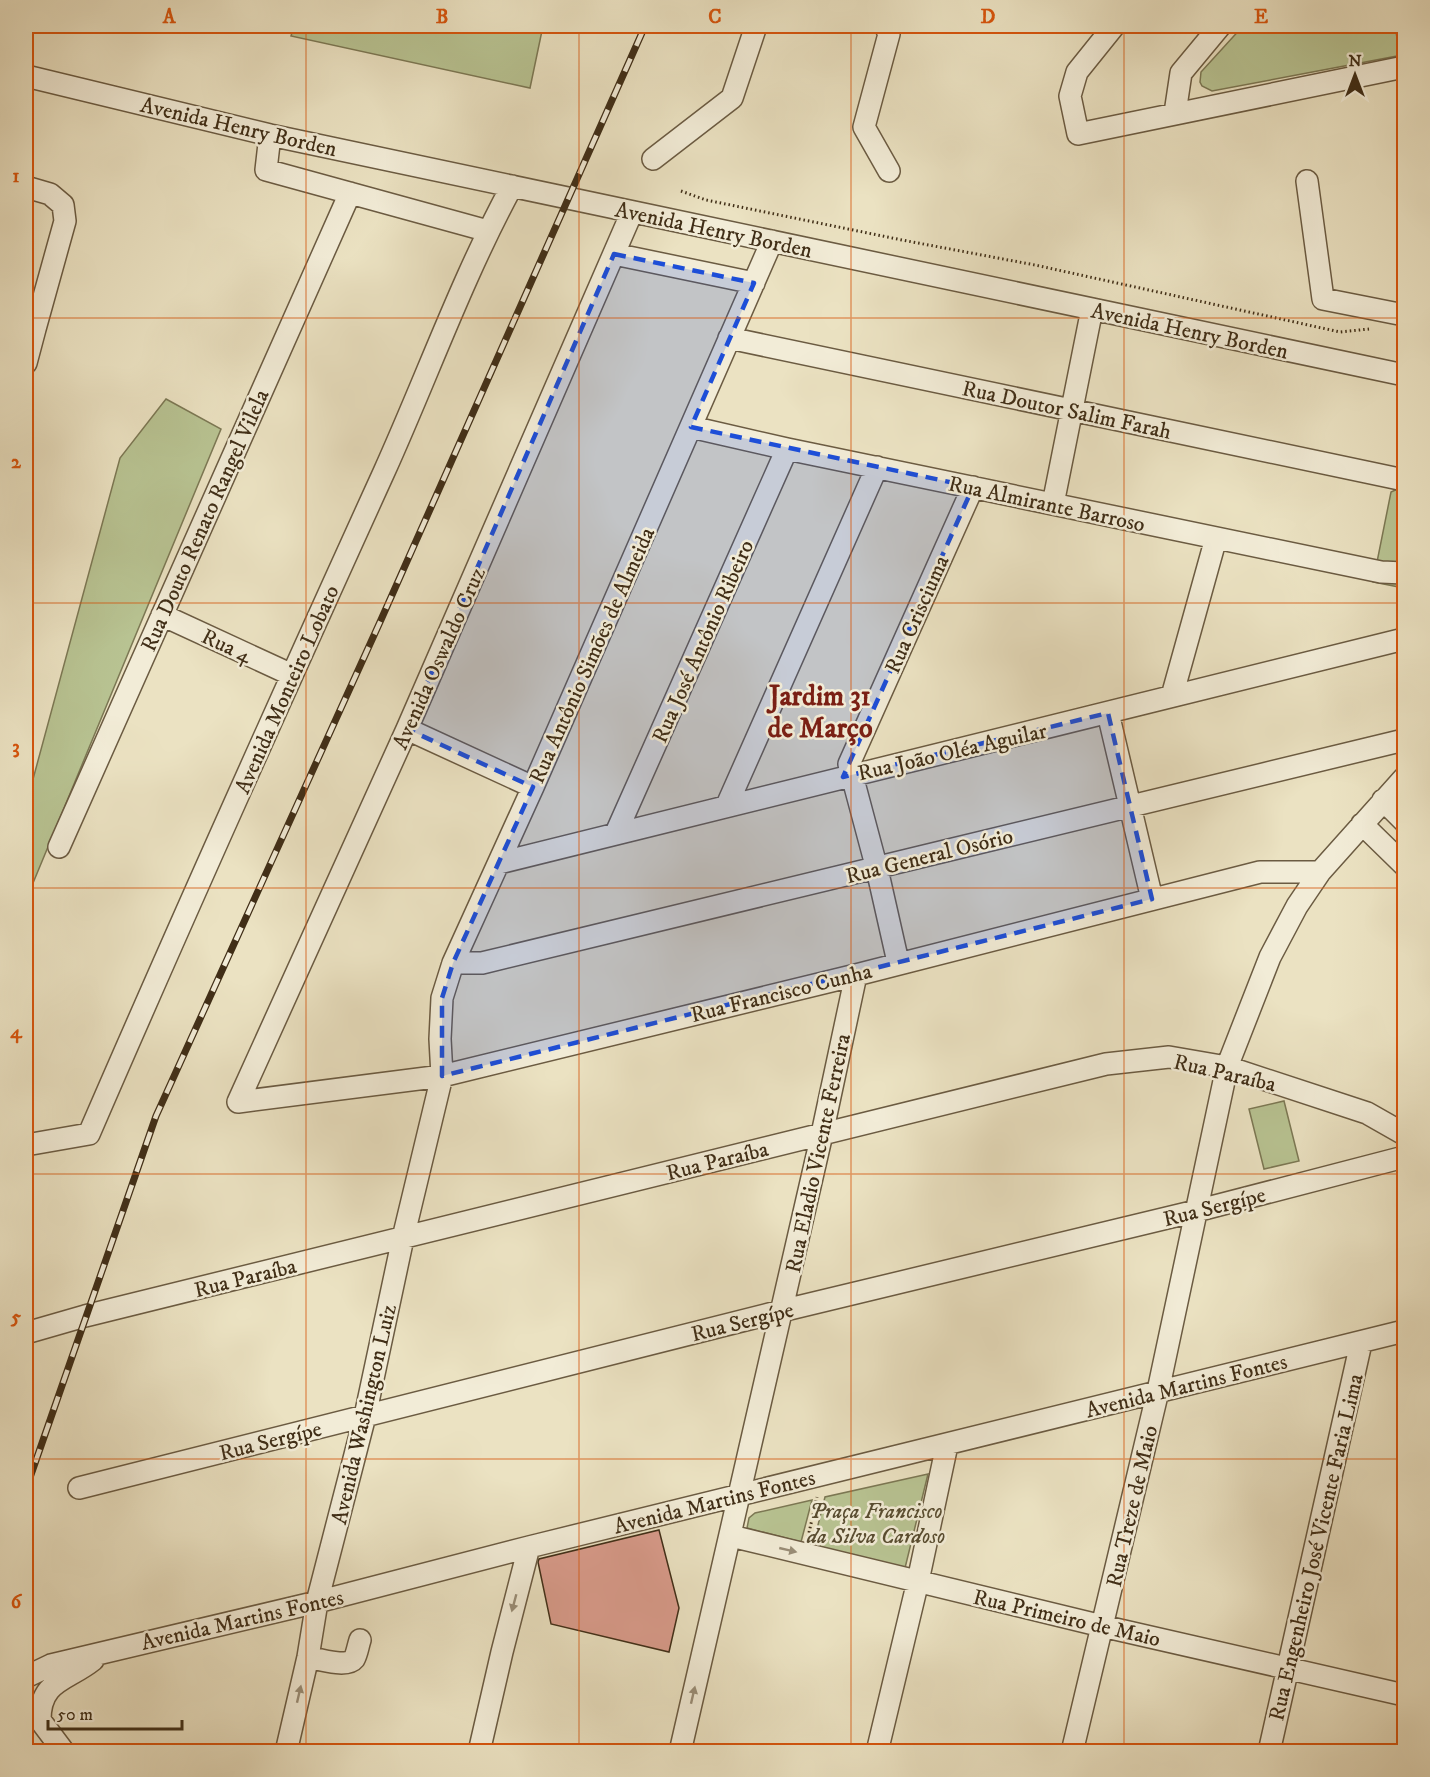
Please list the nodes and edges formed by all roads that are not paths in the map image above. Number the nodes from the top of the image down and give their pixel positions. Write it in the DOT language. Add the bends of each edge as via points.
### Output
graph roads {
  1 [pos="756,26"];
  2 [pos="1114,26"];
  3 [pos="1220,26"];
  4 [pos="890,28"];
  5 [pos="1404,67"];
  6 [pos="26,76"];
  7 [pos="1175,113"];
  8 [pos="270,135"];
  9 [pos="653,159"];
  10 [pos="889,171"];
  11 [pos="1307,181"];
  12 [pos="512,186"];
  13 [pos="26,187"];
  14 [pos="350,193"];
  15 [pos="632,212"];
  16 [pos="488,231"];
  17 [pos="772,241"];
  18 [pos="614,254"];
  19 [pos="754,283"];
  20 [pos="1092,309"];
  21 [pos="1404,315"];
  22 [pos="30,326"];
  23 [pos="729,338"];
  24 [pos="26,363"];
  25 [pos="1404,375"];
  26 [pos="1072,410"];
  27 [pos="691,427"];
  28 [pos="787,449"];
  29 [pos="877,467"];
  30 [pos="1404,480"];
  31 [pos="973,487"];
  32 [pos="1053,504"];
  33 [pos="1216,538"];
  34 [pos="1404,573"];
  35 [pos="162,615"];
  36 [pos="1404,639"];
  37 [pos="292,675"];
  38 [pos="1172,696"];
  39 [pos="1108,713"];
  40 [pos="407,729"];
  41 [pos="1404,740"];
  42 [pos="852,775"];
  43 [pos="1404,778"];
  44 [pos="533,787"];
  45 [pos="1383,800"];
  46 [pos="727,805"];
  47 [pos="1130,805"];
  48 [pos="1404,821"];
  49 [pos="1362,824"];
  50 [pos="616,833"];
  51 [pos="59,847"];
  52 [pos="499,863"];
  53 [pos="1404,865"];
  54 [pos="877,869"];
  55 [pos="1320,872"];
  56 [pos="1152,899"];
  57 [pos="453,963"];
  58 [pos="898,963"];
  59 [pos="856,975"];
  60 [pos="1227,1067"];
  61 [pos="442,1076"];
  62 [pos="238,1102"];
  63 [pos="822,1134"];
  64 [pos="1404,1134"];
  65 [pos="26,1145"];
  66 [pos="1404,1157"];
  67 [pos="1196,1211"];
  68 [pos="403,1238"];
  69 [pos="781,1311"];
  70 [pos="1404,1332"];
  71 [pos="26,1333"];
  72 [pos="1361,1342"];
  73 [pos="1158,1392"];
  74 [pos="365,1416"];
  75 [pos="947,1445"];
  76 [pos="79,1488"];
  77 [pos="739,1496"];
  78 [pos="731,1536"];
  79 [pos="529,1547"];
  80 [pos="918,1581"];
  81 [pos="317,1602"];
  82 [pos="1102,1626"];
  83 [pos="360,1640"];
  84 [pos="102,1652"];
  85 [pos="308,1657"];
  86 [pos="1288,1667"];
  87 [pos="26,1677"];
  88 [pos="1404,1695"];
  89 [pos="64,1752"];
  90 [pos="286,1752"];
  91 [pos="478,1752"];
  92 [pos="680,1752"];
  93 [pos="877,1752"];
  94 [pos="1072,1752"];
  95 [pos="1269,1752"];
  1 -- 9 [label="street" via="732,98"];
  2 -- 7 [label="street" via="1077,72 1070,96 1078,134"];
  3 -- 7 [label="street" via="1181,73"];
  4 -- 10 [label="street" via="864,127"];
  5 -- 7 [label="street"];
  6 -- 8 [label="street, Avenida Henry Borden"];
  8 -- 12 [label="street, Avenida Henry Borden"];
  8 -- 14 [label="street" via="266,170"];
  11 -- 21 [label="street" via="1323,299"];
  12 -- 15 [label="street, Avenida Henry Borden"];
  12 -- 16 [label="street, Avenida Monteiro Lobato"];
  13 -- 22 [label="street" via="50,194 63,205 65,221"];
  14 -- 16 [label="street"];
  14 -- 35 [label="street, Rua Douto Renato Rangel Vilela"];
  15 -- 17 [label="street, Avenida Henry Borden"];
  15 -- 18 [label="street, Avenida Oswaldo Cruz"];
  16 -- 37 [label="street, Avenida Monteiro Lobato" via="406,425"];
  17 -- 19 [label="street, Rua Antônio Simões de Almeida"];
  17 -- 20 [label="street, Avenida Henry Borden"];
  18 -- 19 [label="street, Avenida Henry Borden"];
  18 -- 40 [label="street, Avenida Oswaldo Cruz"];
  19 -- 23 [label="street, Rua Antônio Simões de Almeida"];
  20 -- 25 [label="street, Avenida Henry Borden"];
  20 -- 26 [label="street"];
  22 -- 24 [label="street"];
  23 -- 26 [label="street, Rua Doutor Salim Farah"];
  23 -- 27 [label="street, Rua Antônio Simões de Almeida"];
  26 -- 30 [label="street, Rua Doutor Salim Farah"];
  26 -- 32 [label="street"];
  27 -- 28 [label="street, Rua Almirante Barroso"];
  27 -- 44 [label="street, Rua Antônio Simões de Almeida"];
  28 -- 29 [label="street, Rua Almirante Barroso"];
  28 -- 50 [label="street, Rua José Antônio Ribeiro"];
  29 -- 31 [label="street, Rua Almirante Barroso"];
  29 -- 46 [label="street"];
  31 -- 32 [label="street, Rua Almirante Barroso"];
  31 -- 42 [label="street, Rua Crisciuma" via="849,764"];
  32 -- 33 [label="street, Rua Almirante Barroso"];
  33 -- 34 [label="street, Rua Almirante Barroso" via="1382,572"];
  33 -- 38 [label="street"];
  35 -- 37 [label="street, Rua 4"];
  35 -- 51 [label="street, Rua Douto Renato Rangel Vilela"];
  36 -- 38 [label="street, Rua João Oléa Aguilar"];
  37 -- 65 [label="street, Avenida Monteiro Lobato" via="89,1134"];
  38 -- 39 [label="street, Rua João Oléa Aguilar"];
  39 -- 42 [label="street, Rua João Oléa Aguilar"];
  39 -- 47 [label="street"];
  40 -- 44 [label="street"];
  40 -- 62 [label="street, Avenida Oswaldo Cruz"];
  41 -- 47 [label="street, Rua General Osório"];
  42 -- 46 [label="street, Rua João Oléa Aguilar"];
  42 -- 54 [label="street"];
  43 -- 45 [label="street, Rua Treze de Maio"];
  44 -- 52 [label="street, Rua Antônio Simões de Almeida"];
  45 -- 48 [label="street"];
  45 -- 49 [label="street, Rua Treze de Maio"];
  46 -- 50 [label="street, Rua João Oléa Aguilar"];
  47 -- 54 [label="street, Rua General Osório"];
  47 -- 56 [label="street"];
  49 -- 53 [label="street"];
  49 -- 55 [label="street, Rua Treze de Maio"];
  50 -- 52 [label="street, Rua João Oléa Aguilar"];
  52 -- 57 [label="street, Rua Antônio Simões de Almeida"];
  54 -- 57 [label="street, Rua General Osório" via="482,963"];
  54 -- 58 [label="street"];
  55 -- 56 [label="street, Rua Francisco Cunha" via="1260,872"];
  55 -- 60 [label="street, Rua Treze de Maio" via="1270,957"];
  56 -- 58 [label="street, Rua Francisco Cunha"];
  57 -- 61 [label="street, Rua Antônio Simões de Almeida" via="442,998"];
  58 -- 59 [label="street, Rua Francisco Cunha"];
  59 -- 61 [label="street, Rua Francisco Cunha"];
  59 -- 63 [label="street, Rua Eladio Vicente Ferreira"];
  60 -- 63 [label="street, Rua Paraíba" via="1169,1057 1106,1064"];
  60 -- 64 [label="street, Rua Paraíba" via="1367,1113"];
  60 -- 67 [label="street, Rua Treze de Maio"];
  61 -- 62 [label="street, Rua Francisco Cunha"];
  61 -- 68 [label="street, Avenida Washington Luiz"];
  63 -- 68 [label="street, Rua Paraíba"];
  63 -- 69 [label="street, Rua Eladio Vicente Ferreira"];
  66 -- 67 [label="street, Rua Sergípe"];
  67 -- 69 [label="street, Rua Sergípe"];
  67 -- 73 [label="street, Rua Treze de Maio"];
  68 -- 71 [label="street, Rua Paraíba"];
  68 -- 74 [label="street, Avenida Washington Luiz"];
  69 -- 74 [label="street, Rua Sergípe"];
  69 -- 77 [label="street, Rua Eladio Vicente Ferreira"];
  70 -- 72 [label="street, Avenida Martins Fontes"];
  72 -- 73 [label="street, Avenida Martins Fontes"];
  72 -- 86 [label="street, Rua Engenheiro José Vicente Faria Lima"];
  73 -- 75 [label="street, Avenida Martins Fontes"];
  73 -- 82 [label="street, Rua Treze de Maio"];
  74 -- 76 [label="street, Rua Sergípe"];
  74 -- 81 [label="street, Avenida Washington Luiz"];
  75 -- 77 [label="street, Avenida Martins Fontes"];
  75 -- 80 [label="street"];
  77 -- 78 [label="street, Rua Eladio Vicente Ferreira"];
  77 -- 79 [label="street, Avenida Martins Fontes"];
  78 -- 80 [label="street, Rua Primeiro de Maio, one-way"];
  92 -- 78 [label="street, Rua Eladio Vicente Ferreira, one-way"];
  79 -- 81 [label="street, Avenida Martins Fontes"];
  79 -- 91 [label="street, one-way"];
  80 -- 82 [label="street, Rua Primeiro de Maio"];
  80 -- 93 [label="street"];
  81 -- 84 [label="street, Avenida Martins Fontes"];
  81 -- 85 [label="street, Avenida Washington Luiz"];
  82 -- 86 [label="street, Rua Primeiro de Maio"];
  82 -- 94 [label="street, Rua Treze de Maio"];
  83 -- 85 [label="street" via="352,1662"];
  84 -- 87 [label="street, Avenida Martins Fontes" via="51,1665"];
  84 -- 89 [label="street" via="48,1690 42,1699 40,1720"];
  90 -- 85 [label="street, Avenida Washington Luiz, one-way"];
  86 -- 88 [label="street, Rua Primeiro de Maio"];
  86 -- 95 [label="street, Rua Engenheiro José Vicente Faria Lima"];
}
